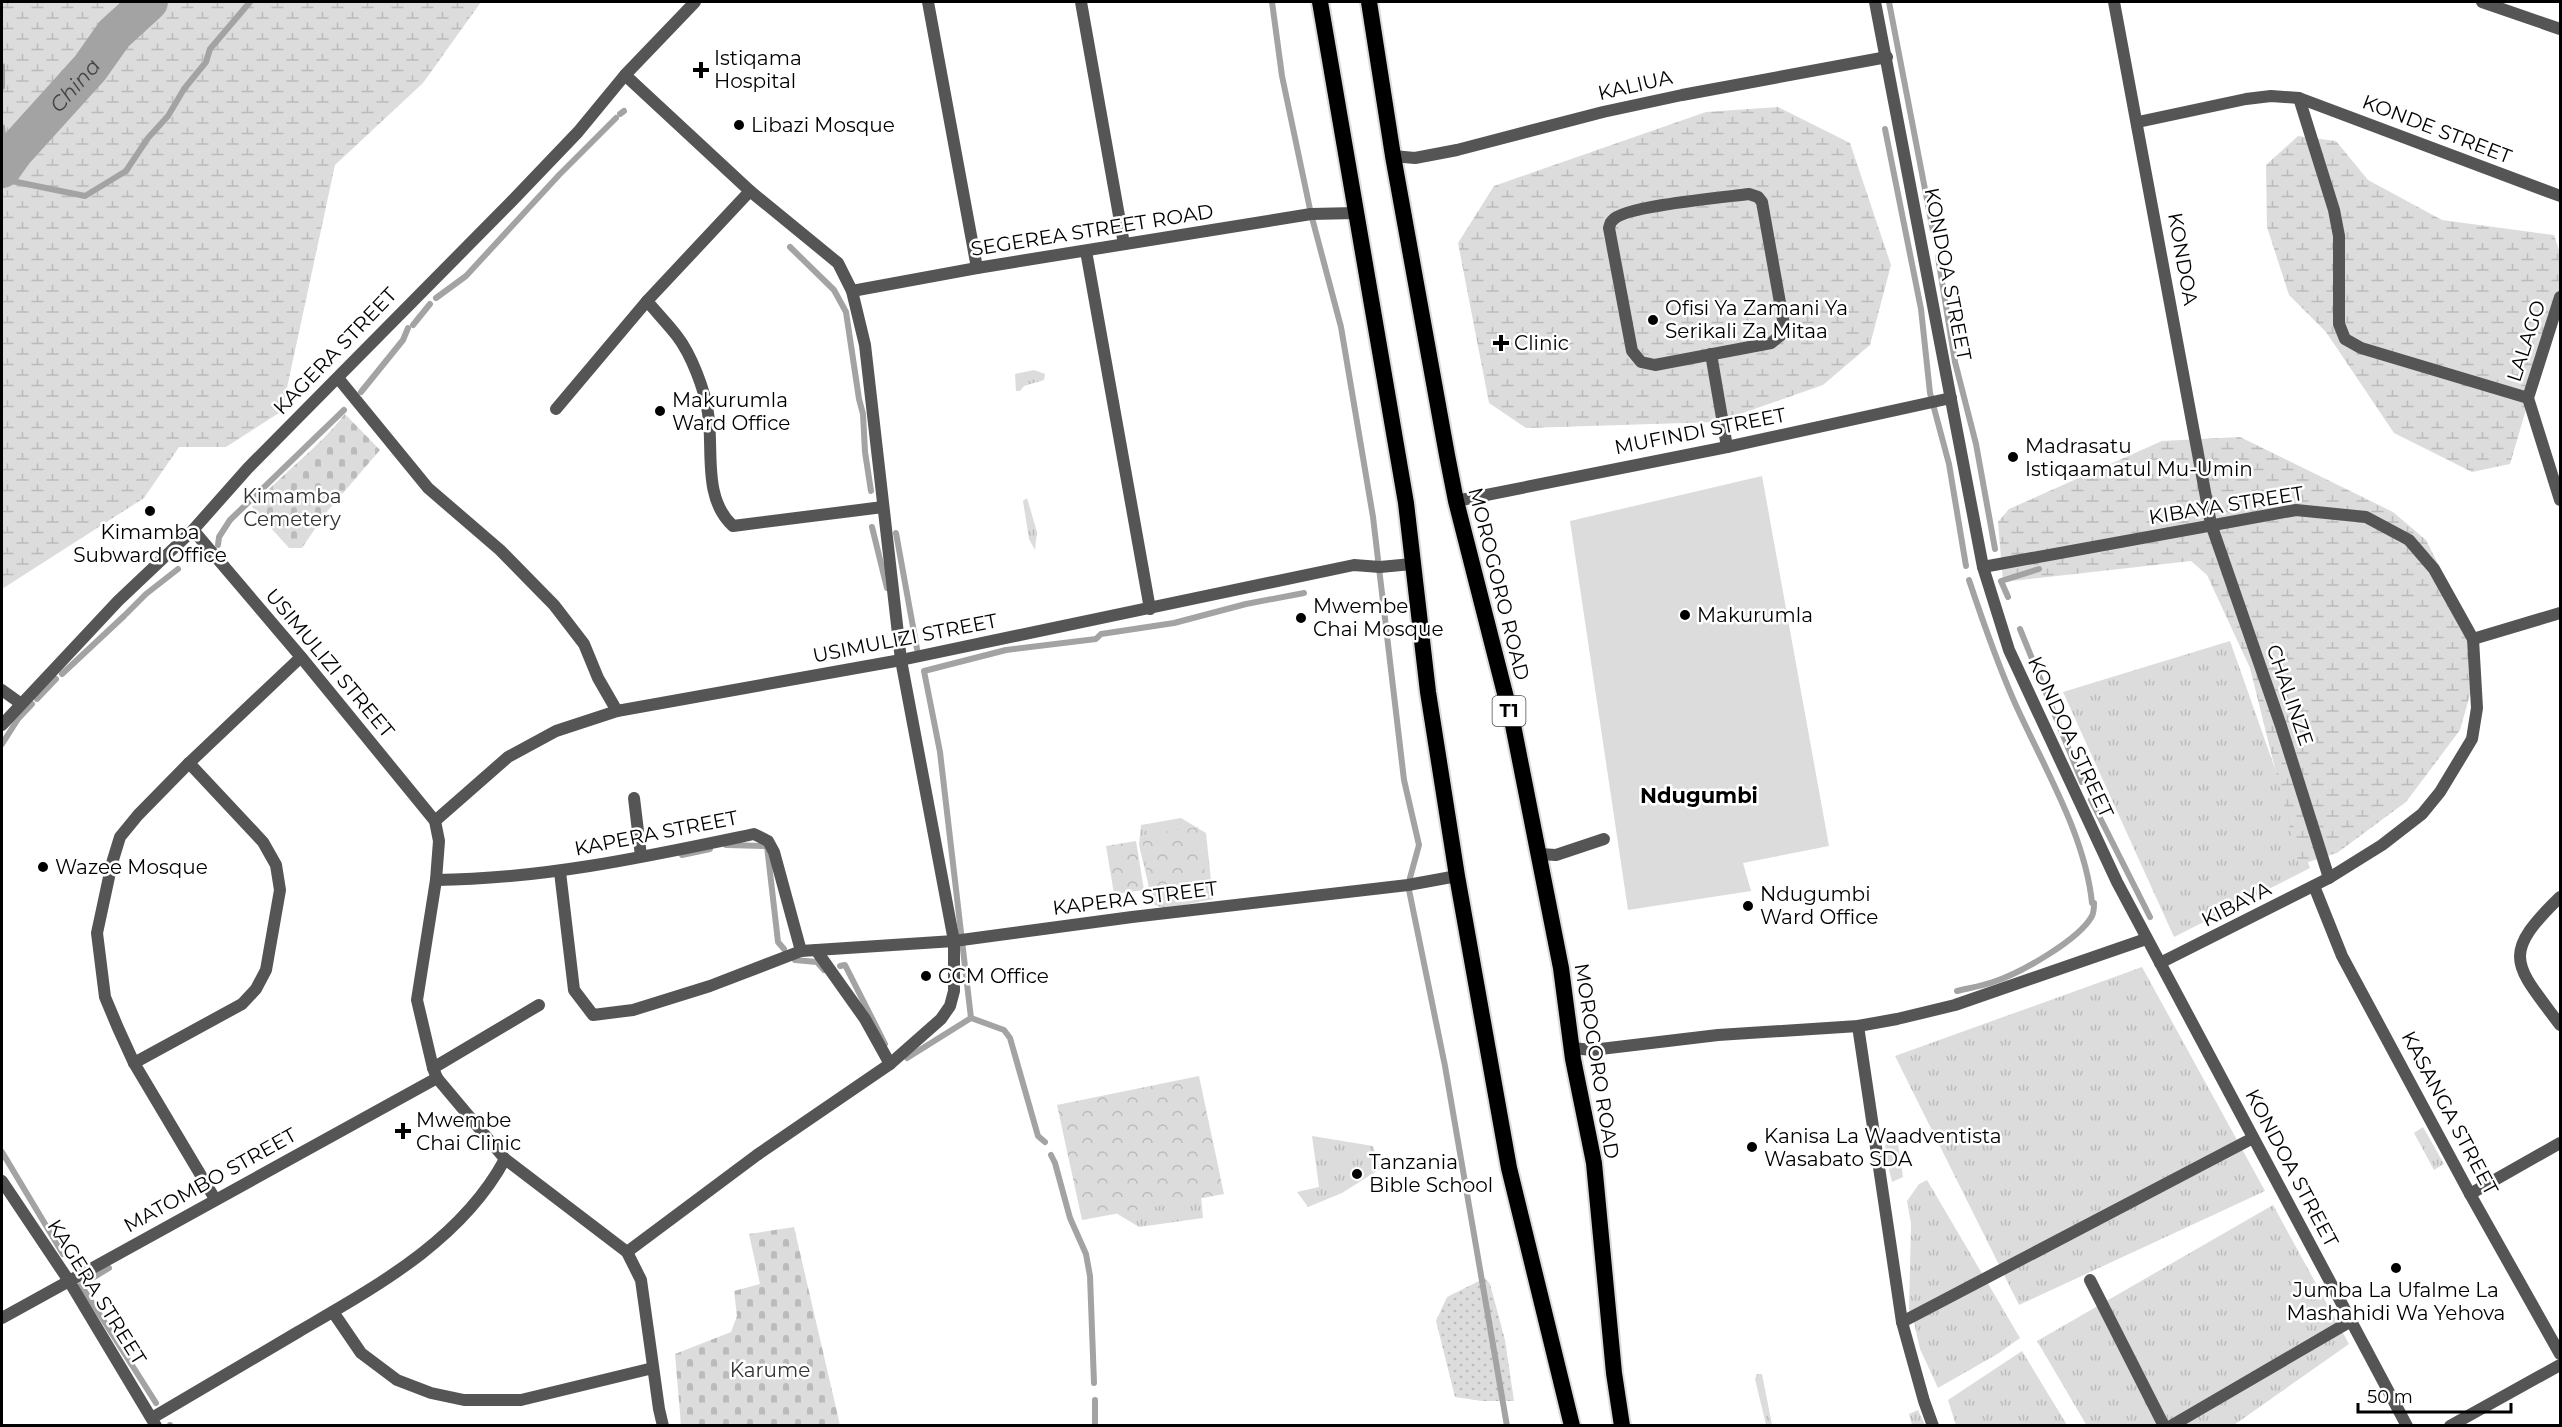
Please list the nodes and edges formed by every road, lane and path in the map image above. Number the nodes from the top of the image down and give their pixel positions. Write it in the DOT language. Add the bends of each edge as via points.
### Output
graph roads {
  1 [pos="694,2"];
  2 [pos="928,2"];
  3 [pos="1081,2"];
  4 [pos="1320,2"];
  5 [pos="1369,2"];
  6 [pos="1875,2"];
  7 [pos="2114,2"];
  8 [pos="2482,2"];
  9 [pos="2560,29"];
  10 [pos="1887,57"];
  11 [pos="625,75"];
  12 [pos="2299,98"];
  13 [pos="2138,122"];
  14 [pos="1394,156"];
  15 [pos="750,191"];
  16 [pos="2560,196"];
  17 [pos="1356,213"];
  18 [pos="1124,244"];
  19 [pos="1086,251"];
  20 [pos="977,268"];
  21 [pos="852,291"];
  22 [pos="2560,297"];
  23 [pos="647,301"];
  24 [pos="1711,354"];
  25 [pos="338,378"];
  26 [pos="1951,398"];
  27 [pos="2528,398"];
  28 [pos="556,410"];
  29 [pos="1727,447"];
  30 [pos="2560,500"];
  31 [pos="1456,501"];
  32 [pos="883,507"];
  33 [pos="2211,524"];
  34 [pos="193,530"];
  35 [pos="1412,564"];
  36 [pos="1983,567"];
  37 [pos="1150,609"];
  38 [pos="2560,614"];
  39 [pos="2473,639"];
  40 [pos="301,657"];
  41 [pos="901,660"];
  42 [pos="2,690"];
  43 [pos="20,703"];
  44 [pos="617,711"];
  45 [pos="2,725"];
  46 [pos="189,764"];
  47 [pos="634,798"];
  48 [pos="435,821"];
  49 [pos="1604,839"];
  50 [pos="1539,854"];
  51 [pos="641,856"];
  52 [pos="560,872"];
  53 [pos="1457,876"];
  54 [pos="2329,878"];
  55 [pos="436,880"];
  56 [pos="2314,886"];
  57 [pos="2560,897"];
  58 [pos="2146,939"];
  59 [pos="954,941"];
  60 [pos="816,950"];
  61 [pos="801,951"];
  62 [pos="2160,963"];
  63 [pos="539,1005"];
  64 [pos="2560,1025"];
  65 [pos="1858,1026"];
  66 [pos="1572,1048"];
  67 [pos="134,1063"];
  68 [pos="890,1064"];
  69 [pos="435,1073"];
  70 [pos="2253,1138"];
  71 [pos="2560,1143"];
  72 [pos="505,1159"];
  73 [pos="2,1181"];
  74 [pos="2470,1194"];
  75 [pos="215,1199"];
  76 [pos="627,1252"];
  77 [pos="2090,1280"];
  78 [pos="69,1281"];
  79 [pos="333,1312"];
  80 [pos="2,1318"];
  81 [pos="2351,1321"];
  82 [pos="1902,1322"];
  83 [pos="2560,1354"];
  84 [pos="2560,1365"];
  85 [pos="653,1368"];
  86 [pos="154,1422"];
  87 [pos="663,1425"];
  88 [pos="1572,1425"];
  89 [pos="1622,1425"];
  90 [pos="1933,1425"];
  91 [pos="2164,1425"];
  92 [pos="2171,1425"];
  93 [pos="2408,1425"];
  94 [pos="2450,1425"];
  1 -- 11 [label="street, KAGERA STREET"];
  2 -- 20 [label="street"];
  3 -- 18 [label="street"];
  4 -- 17 [label="highway"];
  5 -- 14 [label="highway, MOROGORO ROAD / T1"];
  6 -- 10 [label="street, KONDOA STREET"];
  7 -- 13 [label="street, KONDOA"];
  8 -- 9 [label="street"];
  10 -- 14 [label="street, KALIUA" via="1603,112 1457,150 1416,158"];
  10 -- 26 [label="street, KONDOA STREET"];
  11 -- 15 [label="street"];
  11 -- 25 [label="street, KAGERA STREET" via="578,132"];
  12 -- 13 [label="street, KONDE STREET" via="2246,99"];
  12 -- 16 [label="street, KONDE STREET"];
  12 -- 27 [label="street" via="2339,236 2339,324 2345,339 2361,348"];
  13 -- 33 [label="street, KONDOA"];
  14 -- 31 [label="highway, MOROGORO ROAD / T1"];
  15 -- 21 [label="street" via="838,263"];
  15 -- 23 [label="street"];
  17 -- 18 [label="street, SEGEREA STREET ROAD" via="1311,214"];
  17 -- 35 [label="highway" via="1406,503"];
  18 -- 19 [label="street, SEGEREA STREET ROAD"];
  19 -- 20 [label="street, SEGEREA STREET ROAD"];
  19 -- 37 [label="street"];
  20 -- 21 [label="street, SEGEREA STREET ROAD"];
  21 -- 32 [label="street" via="864,345"];
  22 -- 27 [label="street, LALAGO"];
  23 -- 28 [label="street"];
  23 -- 32 [label="street" via="679,337 699,380 708,413 714,493 723,518 732,526"];
  24 -- 24 [label="street" via="1772,343 1781,335 1784,325 1758,196 1672,204 1613,219 1609,228 1632,351 1641,362 1655,365"];
  24 -- 29 [label="street"];
  25 -- 34 [label="street, KAGERA STREET"];
  25 -- 44 [label="street" via="428,488 500,550 555,605 584,644"];
  26 -- 29 [label="street, MUFINDI STREET"];
  26 -- 36 [label="street, KONDOA STREET"];
  27 -- 30 [label="street, LALAGO"];
  29 -- 31 [label="street, MUFINDI STREET"];
  31 -- 50 [label="highway, MOROGORO ROAD / T1" via="1513,725"];
  32 -- 41 [label="street"];
  33 -- 36 [label="street, KIBAYA STREET"];
  33 -- 39 [label="street, KIBAYA STREET" via="2296,510 2366,517 2409,540 2434,569"];
  33 -- 54 [label="street, CHALINZE"];
  34 -- 40 [label="street, USIMULIZI STREET"];
  34 -- 43 [label="street, KAGERA STREET"];
  35 -- 37 [label="street, USIMULIZI STREET" via="1354,565"];
  35 -- 53 [label="highway"];
  36 -- 58 [label="street, KONDOA STREET" via="2009,650"];
  37 -- 41 [label="street, USIMULIZI STREET"];
  38 -- 39 [label="street"];
  39 -- 54 [label="street, KIBAYA STREET" via="2476,708 2472,739 2460,761 2422,814"];
  40 -- 46 [label="street"];
  40 -- 48 [label="street, USIMULIZI STREET"];
  41 -- 44 [label="street, USIMULIZI STREET"];
  41 -- 59 [label="street"];
  42 -- 43 [label="street"];
  43 -- 45 [label="street, KAGERA STREET"];
  44 -- 48 [label="street, USIMULIZI STREET" via="556,731 508,757"];
  46 -- 67 [label="street" via="120,837 97,933 105,997"];
  46 -- 67 [label="street" via="263,842 276,866 280,890 266,970 242,1004"];
  47 -- 51 [label="street"];
  48 -- 55 [label="street" via="439,841"];
  49 -- 50 [label="street" via="1556,855"];
  50 -- 66 [label="highway, MOROGORO ROAD / T1"];
  51 -- 52 [label="street, KAPERA STREET"];
  51 -- 61 [label="street, KAPERA STREET" via="754,834 761,836 774,852"];
  52 -- 55 [label="street, KAPERA STREET"];
  52 -- 61 [label="street, KAPERA STREET" via="574,990 593,1015 633,1010 710,987"];
  53 -- 59 [label="street, KAPERA STREET"];
  53 -- 88 [label="highway" via="1509,1168"];
  54 -- 56 [label="street, KIBAYA"];
  55 -- 69 [label="street" via="417,1000"];
  56 -- 62 [label="street, KIBAYA"];
  56 -- 74 [label="street, KASANGA STREET" via="2342,956"];
  57 -- 64 [label="street" via="2525,936 2519,964 2524,977"];
  58 -- 62 [label="street, KONDOA STREET"];
  58 -- 65 [label="street" via="1954,1005"];
  59 -- 60 [label="street, KAPERA STREET"];
  59 -- 68 [label="street" via="954,991 950,1006 941,1019"];
  60 -- 61 [label="street, KAPERA STREET"];
  60 -- 68 [label="street" via="865,1019"];
  62 -- 70 [label="street, KONDOA STREET"];
  63 -- 69 [label="street, MATOMBO STREET"];
  65 -- 66 [label="street" via="1718,1035 1592,1050"];
  65 -- 82 [label="street"];
  66 -- 89 [label="highway, MOROGORO ROAD / T1" via="1594,1162"];
  67 -- 75 [label="street"];
  68 -- 76 [label="street" via="757,1155"];
  69 -- 72 [label="street"];
  69 -- 75 [label="street, MATOMBO STREET"];
  70 -- 81 [label="street, KONDOA STREET"];
  70 -- 82 [label="street"];
  71 -- 74 [label="street"];
  72 -- 76 [label="street"];
  72 -- 79 [label="street" via="495,1177 446,1235"];
  73 -- 78 [label="street, KAGERA STREET"];
  74 -- 83 [label="street, KASANGA STREET"];
  75 -- 78 [label="street, MATOMBO STREET"];
  76 -- 85 [label="street" via="641,1280"];
  77 -- 91 [label="street"];
  78 -- 80 [label="street, MATOMBO STREET"];
  78 -- 86 [label="street, KAGERA STREET"];
  79 -- 85 [label="street" via="362,1353 397,1380 431,1394 464,1400 521,1400"];
  79 -- 86 [label="street"];
  81 -- 92 [label="street"];
  81 -- 93 [label="street, KONDOA STREET"];
  82 -- 90 [label="street"];
  84 -- 94 [label="street"];
  85 -- 87 [label="street"];
}
